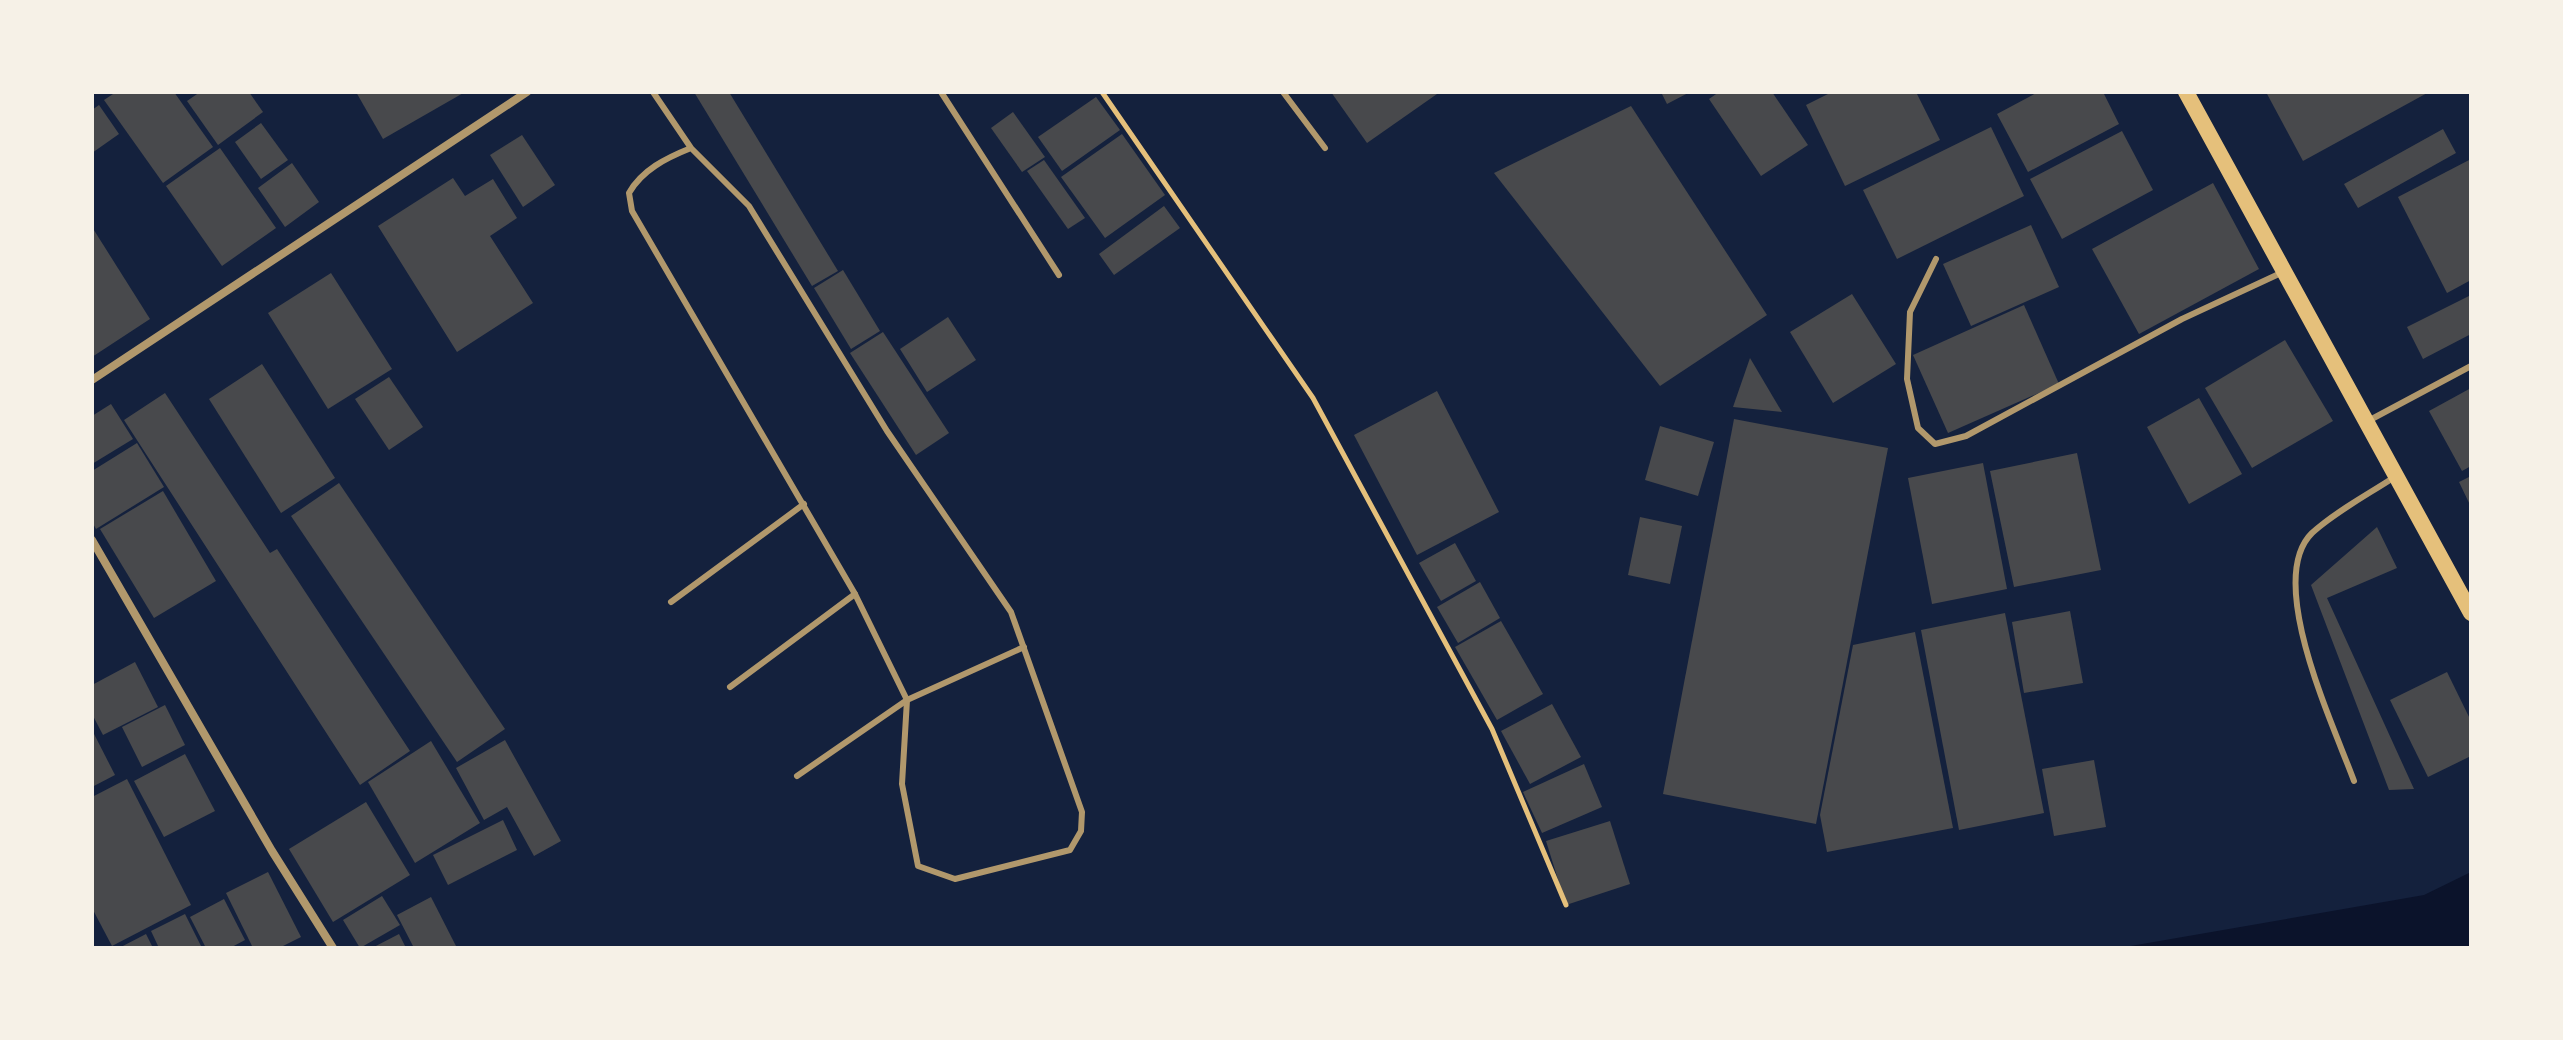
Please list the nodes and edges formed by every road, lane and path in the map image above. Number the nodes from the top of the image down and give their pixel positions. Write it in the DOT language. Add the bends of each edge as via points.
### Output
graph roads {
  1 [pos="527,92"];
  2 [pos="653,92"];
  3 [pos="941,92"];
  4 [pos="1102,92"];
  5 [pos="1283,92"];
  6 [pos="2186,92"];
  7 [pos="691,148"];
  8 [pos="1325,148"];
  9 [pos="1936,259"];
  10 [pos="2284,271"];
  11 [pos="1059,275"];
  12 [pos="2471,366"];
  13 [pos="92,380"];
  14 [pos="2366,422"];
  15 [pos="2396,476"];
  16 [pos="804,504"];
  17 [pos="92,540"];
  18 [pos="855,594"];
  19 [pos="671,602"];
  20 [pos="2470,613"];
  21 [pos="1024,647"];
  22 [pos="730,687"];
  23 [pos="907,700"];
  24 [pos="797,776"];
  25 [pos="2354,781"];
  26 [pos="1566,905"];
  27 [pos="333,948"];
  1 -- 13 [label="street"];
  2 -- 7 [label="lane"];
  3 -- 11 [label="lane"];
  4 -- 26 [label="path" via="1313,398 1492,729"];
  5 -- 8 [label="lane"];
  6 -- 10 [label="main road"];
  7 -- 16 [label="lane" via="638,178 629,193 632,211"];
  7 -- 21 [label="lane" via="749,206 887,431 1011,612"];
  9 -- 10 [label="lane" via="1910,312 1907,379 1918,428 1935,444 1966,436 2182,319"];
  10 -- 14 [label="main road"];
  12 -- 14 [label="lane"];
  14 -- 15 [label="main road"];
  15 -- 20 [label="main road"];
  15 -- 25 [label="lane" via="2311,534 2295,561 2293,587 2302,636"];
  16 -- 18 [label="lane"];
  16 -- 19 [label="lane"];
  17 -- 27 [label="street"];
  18 -- 22 [label="lane"];
  18 -- 23 [label="lane"];
  21 -- 23 [label="lane"];
  21 -- 23 [label="lane" via="1082,812 1081,831 1070,850 955,879 918,866 902,784"];
  23 -- 24 [label="lane"];
}
